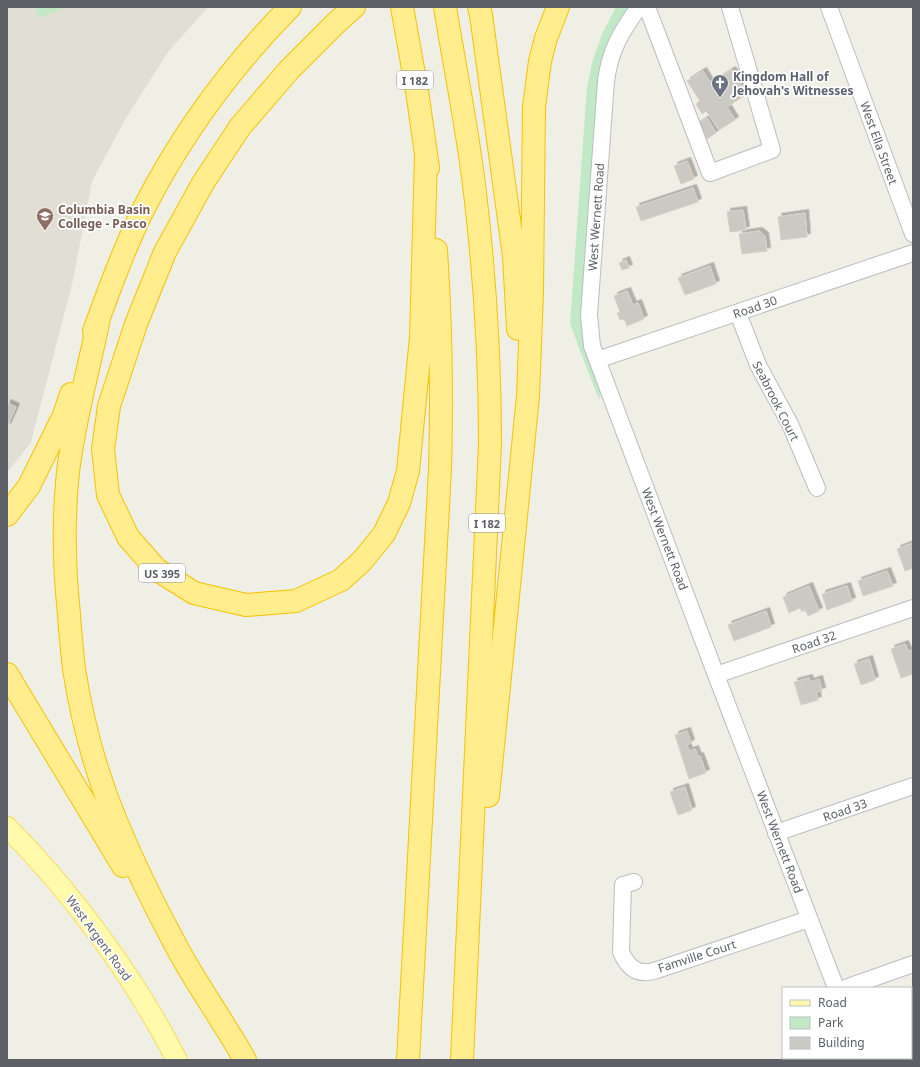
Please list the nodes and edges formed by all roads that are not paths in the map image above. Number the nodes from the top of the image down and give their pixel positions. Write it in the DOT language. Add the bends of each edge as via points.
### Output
graph roads {
  1 [pos="290,7"];
  2 [pos="354,7"];
  3 [pos="402,7"];
  4 [pos="445,7"];
  5 [pos="479,7"];
  6 [pos="558,7"];
  7 [pos="639,7"];
  8 [pos="647,7"];
  9 [pos="730,7"];
  10 [pos="829,7"];
  11 [pos="426,154"];
  12 [pos="913,234"];
  13 [pos="913,253"];
  14 [pos="738,313"];
  15 [pos="99,318"];
  16 [pos="597,360"];
  17 [pos="524,442"];
  18 [pos="817,488"];
  19 [pos="7,515"];
  20 [pos="913,608"];
  21 [pos="7,674"];
  22 [pos="716,676"];
  23 [pos="913,786"];
  24 [pos="7,827"];
  25 [pos="776,833"];
  26 [pos="634,882"];
  27 [pos="809,919"];
  28 [pos="174,944"];
  29 [pos="913,964"];
  30 [pos="836,987"];
  31 [pos="848,987"];
  32 [pos="463,1051"];
  33 [pos="177,1060"];
  34 [pos="246,1060"];
  35 [pos="408,1060"];
  1 -- 15 [label="highway" via="228,77 182,140 143,211"];
  2 -- 11 [label="highway, US 395" via="288,70 240,127 203,183 165,252 136,324 109,406 103,449 108,495 128,537 151,564 194,593 246,605 296,601 341,580 362,561 384,534 399,503 408,471 421,337"];
  3 -- 11 [label="highway, I 182"];
  4 -- 32 [label="highway, I 182" via="475,192 487,318 490,388 490,452"];
  5 -- 17 [label="highway" via="514,256"];
  6 -- 17 [label="highway" via="540,61 534,107 532,291"];
  7 -- 16 [label="street, West Wernett Road" via="613,48 607,73 589,315"];
  8 -- 9 [label="street" via="710,173 772,150"];
  10 -- 12 [label="street, West Ella Street"];
  11 -- 35 [label="highway, I 182" via="441,343 440,485"];
  13 -- 14 [label="street, Road 30"];
  14 -- 16 [label="street, Road 30"];
  14 -- 18 [label="street, Seabrook Court" via="758,365 790,424"];
  15 -- 19 [label="highway" via="64,415 29,486"];
  15 -- 28 [label="highway" via="73,435 68,474 65,551 74,669 91,744 115,820"];
  16 -- 22 [label="street, West Wernett Road"];
  17 -- 32 [label="highway"];
  20 -- 22 [label="street, Road 32"];
  21 -- 28 [label="highway" via="164,933"];
  22 -- 25 [label="street, West Wernett Road"];
  23 -- 25 [label="street, Road 33"];
  24 -- 33 [label="main road, West Argent Road" via="89,923 138,992"];
  25 -- 27 [label="street, West Wernett Road"];
  26 -- 27 [label="street, Famville Court" via="623,885 621,952 624,960 632,968 643,973"];
  27 -- 30 [label="street, West Wernett Road"];
  28 -- 34 [label="highway"];
  29 -- 31 [label="street"];
}
